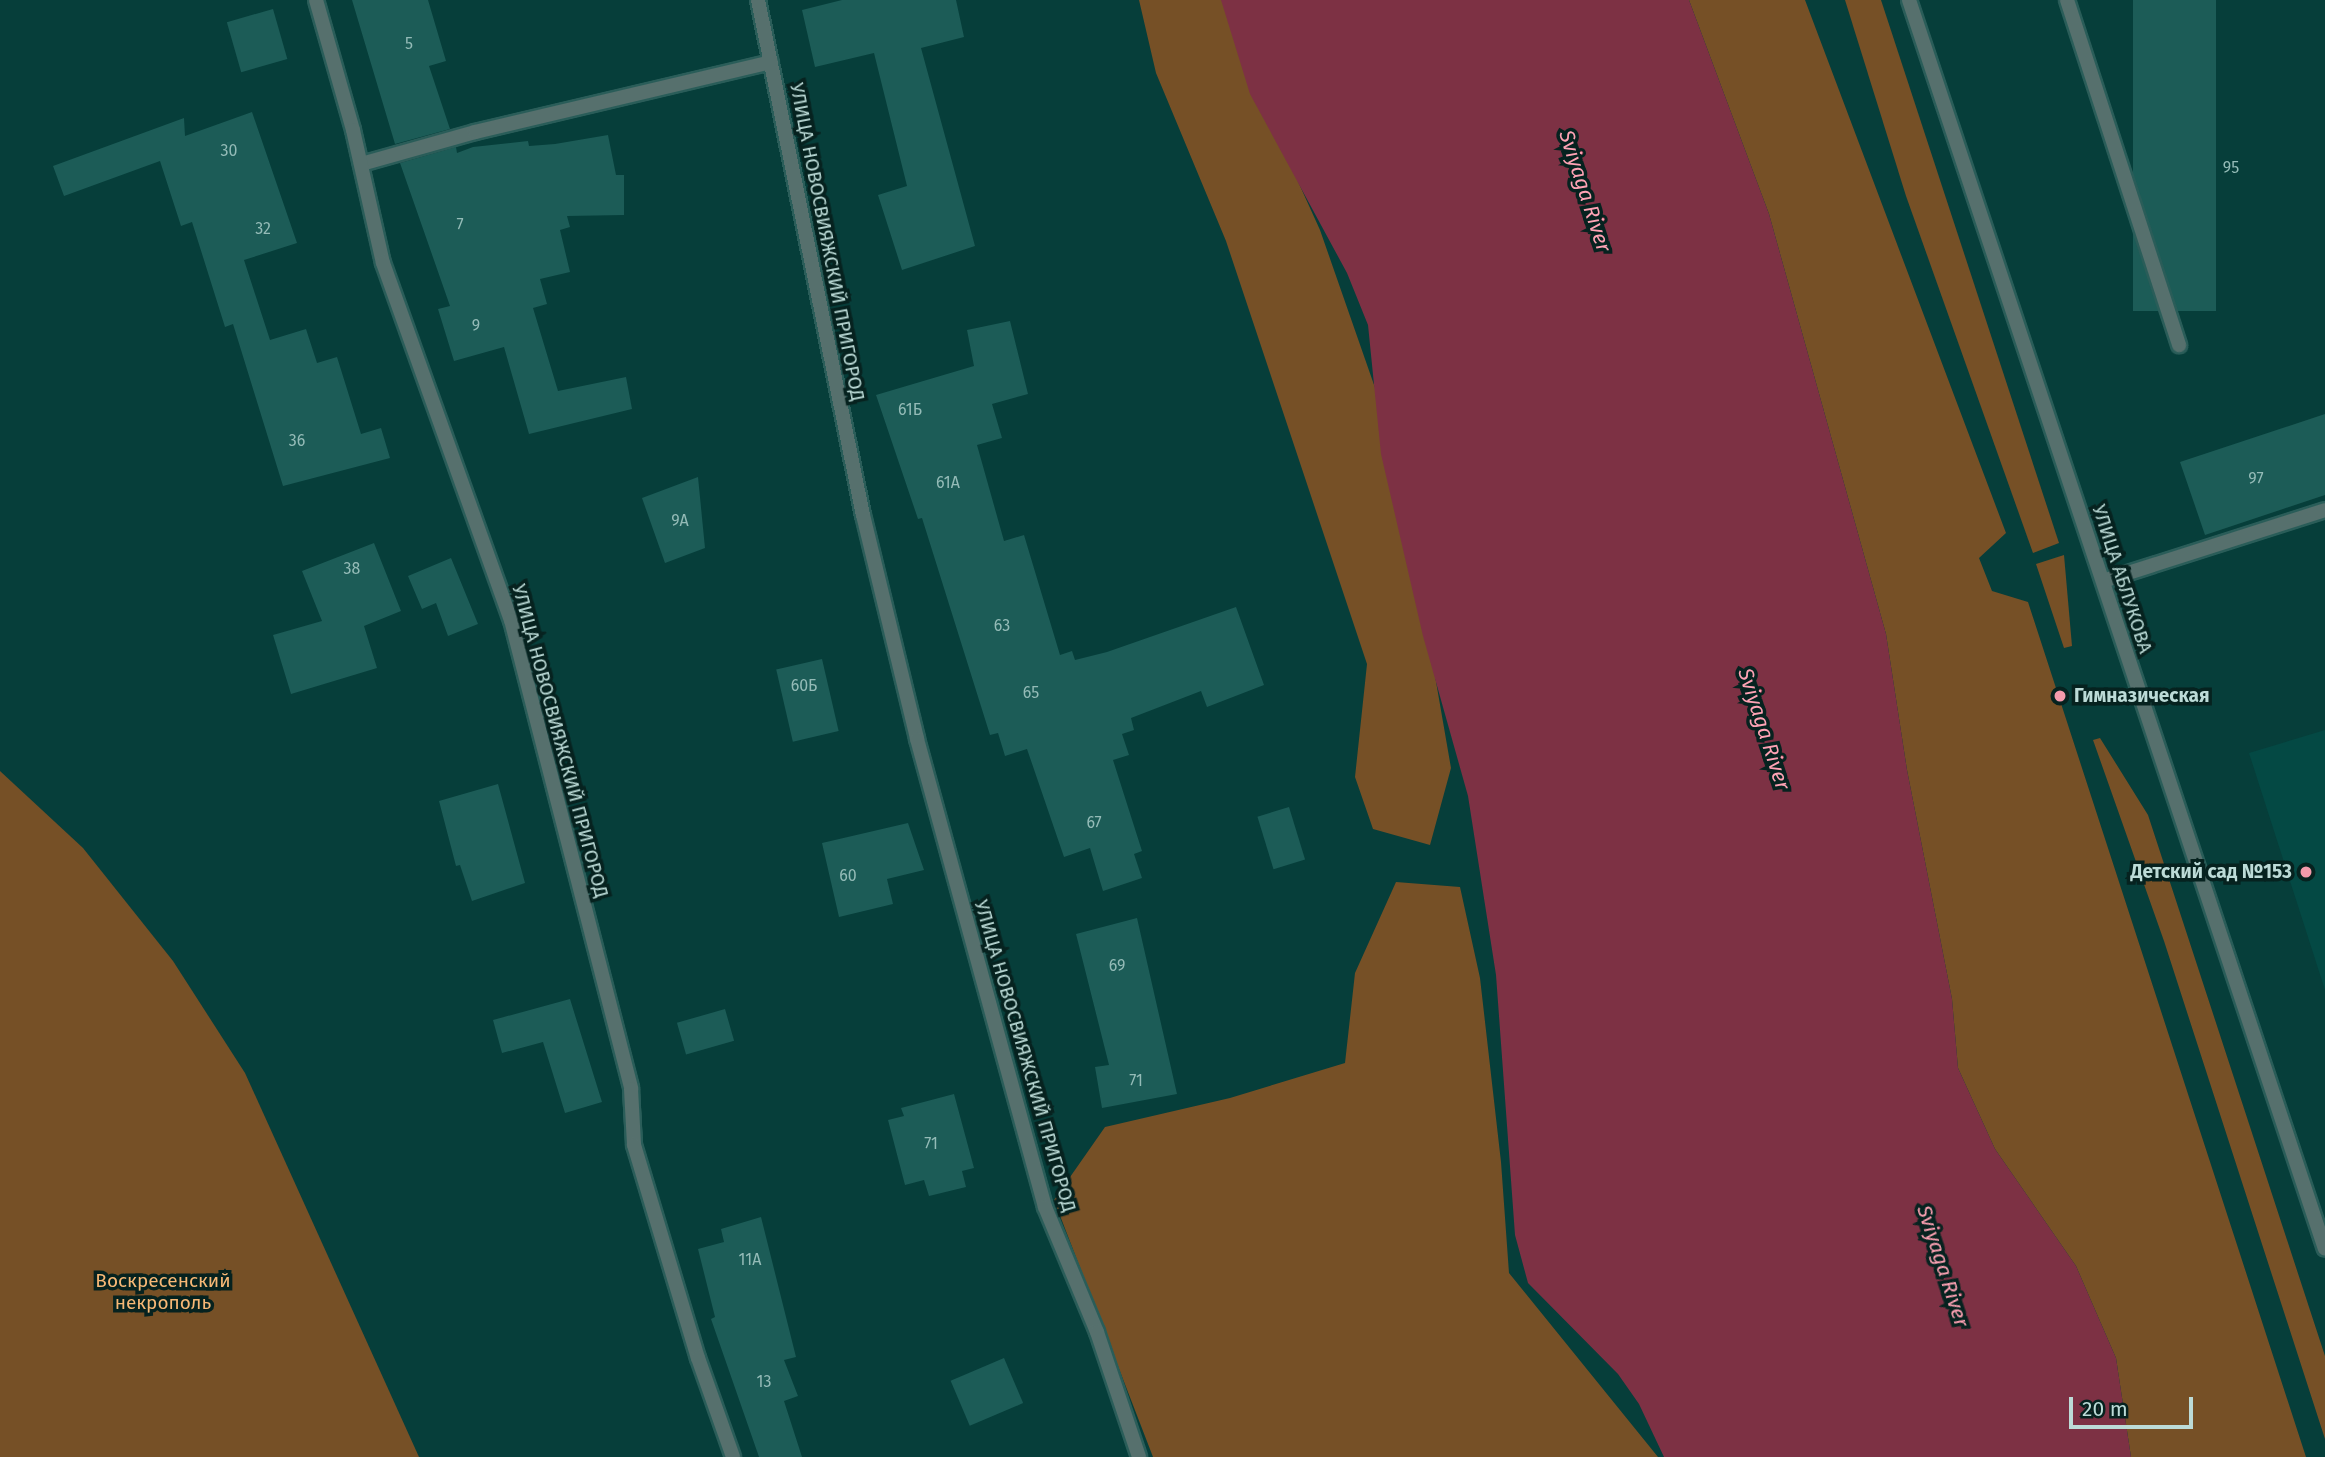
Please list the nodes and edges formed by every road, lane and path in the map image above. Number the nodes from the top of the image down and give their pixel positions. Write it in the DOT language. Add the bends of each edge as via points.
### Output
graph roads {
  1 [pos="316,0"];
  2 [pos="758,0"];
  3 [pos="1909,0"];
  4 [pos="2067,0"];
  5 [pos="771,62"];
  6 [pos="361,164"];
  7 [pos="2179,345"];
  8 [pos="2325,510"];
  9 [pos="2102,581"];
  10 [pos="2325,1249"];
  11 [pos="733,1457"];
  12 [pos="1139,1457"];
  1 -- 6 [label="street, УЛИЦА НОВОСВИЯЖСКИЙ ПРИГОРОД"];
  2 -- 5 [label="street, УЛИЦА НОВОСВИЯЖСКИЙ ПРИГОРОД"];
  3 -- 9 [label="street, УЛИЦА АБЛУКОВА"];
  4 -- 7 [label="street"];
  5 -- 6 [label="street" via="475,132"];
  5 -- 12 [label="street, УЛИЦА НОВОСВИЯЖСКИЙ ПРИГОРОД" via="863,515 917,739 1045,1207 1097,1332"];
  6 -- 11 [label="street, УЛИЦА НОВОСВИЯЖСКИЙ ПРИГОРОД" via="383,263 512,620 631,1089 634,1145"];
  8 -- 9 [label="street"];
  9 -- 10 [label="street, УЛИЦА АБЛУКОВА"];
}
